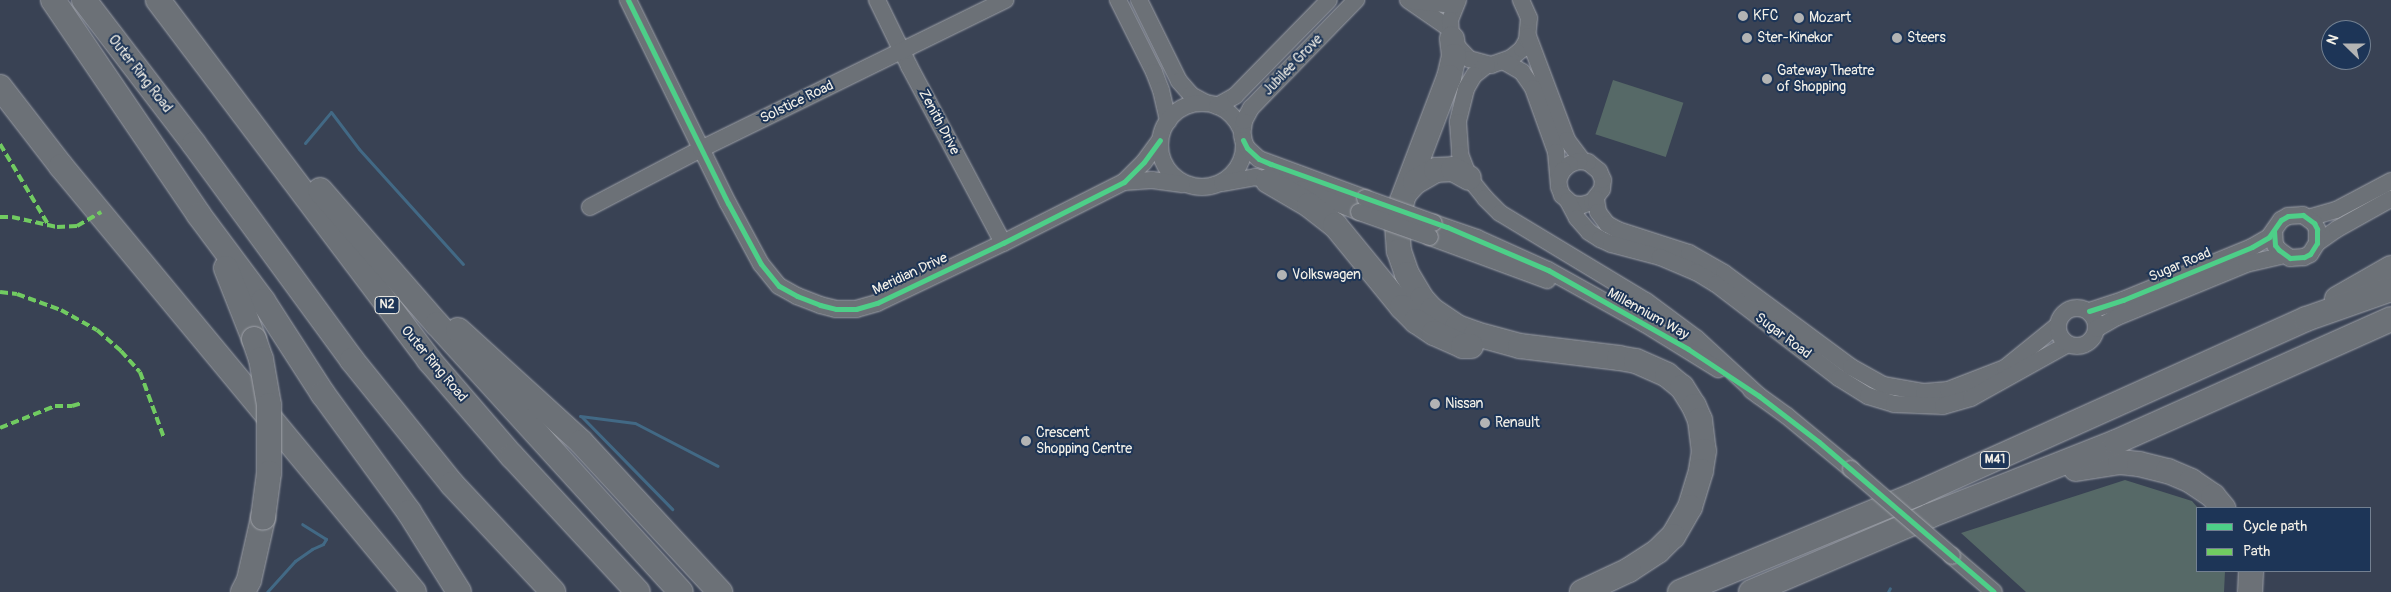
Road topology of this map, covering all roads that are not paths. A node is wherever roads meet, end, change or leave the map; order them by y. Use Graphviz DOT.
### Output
graph roads {
  1 [pos="53,0"];
  2 [pos="84,0"];
  3 [pos="158,0"];
  4 [pos="628,0"];
  5 [pos="878,0"];
  6 [pos="1005,0"];
  7 [pos="1118,0"];
  8 [pos="1139,0"];
  9 [pos="1329,0"];
  10 [pos="1356,0"];
  11 [pos="1408,0"];
  12 [pos="1521,0"];
  13 [pos="1457,3"];
  14 [pos="1451,34"];
  15 [pos="1528,36"];
  16 [pos="186,37"];
  17 [pos="901,50"];
  18 [pos="1505,62"];
  19 [pos="1487,65"];
  20 [pos="0,81"];
  21 [pos="7,96"];
  22 [pos="1212,105"];
  23 [pos="1168,121"];
  24 [pos="1243,138"];
  25 [pos="1160,140"];
  26 [pos="701,149"];
  27 [pos="1583,161"];
  28 [pos="1470,178"];
  29 [pos="1559,178"];
  30 [pos="1268,181"];
  31 [pos="2391,181"];
  32 [pos="1124,182"];
  33 [pos="1186,184"];
  34 [pos="1218,184"];
  35 [pos="1596,199"];
  36 [pos="2391,199"];
  37 [pos="1402,200"];
  38 [pos="1568,201"];
  39 [pos="1362,205"];
  40 [pos="590,207"];
  41 [pos="199,215"];
  42 [pos="2308,218"];
  43 [pos="2274,231"];
  44 [pos="1003,243"];
  45 [pos="2317,243"];
  46 [pos="2284,255"];
  47 [pos="376,256"];
  48 [pos="2391,268"];
  49 [pos="2391,289"];
  50 [pos="2089,311"];
  51 [pos="2306,319"];
  52 [pos="2387,321"];
  53 [pos="2058,325"];
  54 [pos="2096,330"];
  55 [pos="2068,344"];
  56 [pos="1520,346"];
  57 [pos="1758,396"];
  58 [pos="2022,479"];
  59 [pos="2222,507"];
  60 [pos="2251,572"];
  61 [pos="243,592"];
  62 [pos="414,592"];
  63 [pos="459,592"];
  64 [pos="553,592"];
  65 [pos="638,592"];
  66 [pos="682,592"];
  67 [pos="720,592"];
  68 [pos="1582,592"];
  69 [pos="1680,592"];
  70 [pos="1751,592"];
  71 [pos="1994,592"];
  72 [pos="2250,592"];
  1 -- 41 [label="highway"];
  2 -- 64 [label="highway, Outer Ring Road"];
  3 -- 16 [label="highway, Outer Ring Road / N2"];
  4 -- 26 [label="street, Meridian Drive"];
  5 -- 17 [label="street, Zenith Drive"];
  6 -- 17 [label="street, Solstice Road"];
  7 -- 23 [label="street"];
  8 -- 22 [label="street"];
  9 -- 22 [label="street, Jubilee Grove"];
  10 -- 24 [label="street, Jubilee Grove"];
  11 -- 13 [label="street"];
  11 -- 14 [label="street"];
  12 -- 15 [label="street"];
  13 -- 14 [label="street"];
  14 -- 19 [label="street"];
  14 -- 37 [label="highway"];
  15 -- 18 [label="street"];
  15 -- 27 [label="street"];
  16 -- 47 [label="highway"];
  16 -- 65 [label="highway, Outer Ring Road / N2"];
  17 -- 26 [label="street, Solstice Road"];
  17 -- 44 [label="street, Zenith Drive"];
  18 -- 19 [label="street"];
  18 -- 29 [label="street"];
  19 -- 28 [label="street"];
  20 -- 21 [label="highway"];
  21 -- 62 [label="highway"];
  22 -- 23 [label="street"];
  22 -- 24 [label="street"];
  23 -- 25 [label="street"];
  24 -- 34 [label="street"];
  24 -- 39 [label="street, Millennium Way"];
  25 -- 32 [label="street, Meridian Drive"];
  25 -- 33 [label="street"];
  26 -- 40 [label="street, Solstice Road"];
  26 -- 44 [label="street, Meridian Drive"];
  27 -- 29 [label="street"];
  27 -- 35 [label="street"];
  28 -- 37 [label="highway"];
  28 -- 57 [label="street"];
  29 -- 38 [label="street"];
  30 -- 34 [label="street, Millennium Way"];
  30 -- 39 [label="street, Millennium Way"];
  30 -- 56 [label="highway"];
  31 -- 42 [label="street"];
  32 -- 33 [label="street, Meridian Drive"];
  32 -- 44 [label="street, Meridian Drive"];
  33 -- 34 [label="street"];
  35 -- 38 [label="street"];
  35 -- 53 [label="street, Sugar Road"];
  36 -- 45 [label="street"];
  37 -- 56 [label="highway"];
  38 -- 55 [label="street, Sugar Road"];
  39 -- 57 [label="street, Millennium Way, bridge"];
  41 -- 61 [label="highway, bridge"];
  41 -- 63 [label="highway"];
  42 -- 43 [label="street"];
  42 -- 45 [label="street"];
  43 -- 46 [label="street"];
  43 -- 50 [label="street, Sugar Road"];
  45 -- 46 [label="street"];
  46 -- 54 [label="street, Sugar Road"];
  47 -- 66 [label="highway"];
  47 -- 67 [label="highway"];
  48 -- 51 [label="highway"];
  49 -- 51 [label="highway, M41"];
  50 -- 53 [label="street"];
  50 -- 54 [label="street"];
  51 -- 69 [label="highway, M41"];
  52 -- 58 [label="highway, M41"];
  53 -- 55 [label="street"];
  54 -- 55 [label="street"];
  56 -- 68 [label="highway"];
  57 -- 71 [label="street, Millennium Way, bridge"];
  58 -- 59 [label="highway"];
  58 -- 70 [label="highway, M41"];
  60 -- 72 [label="highway"];
}
